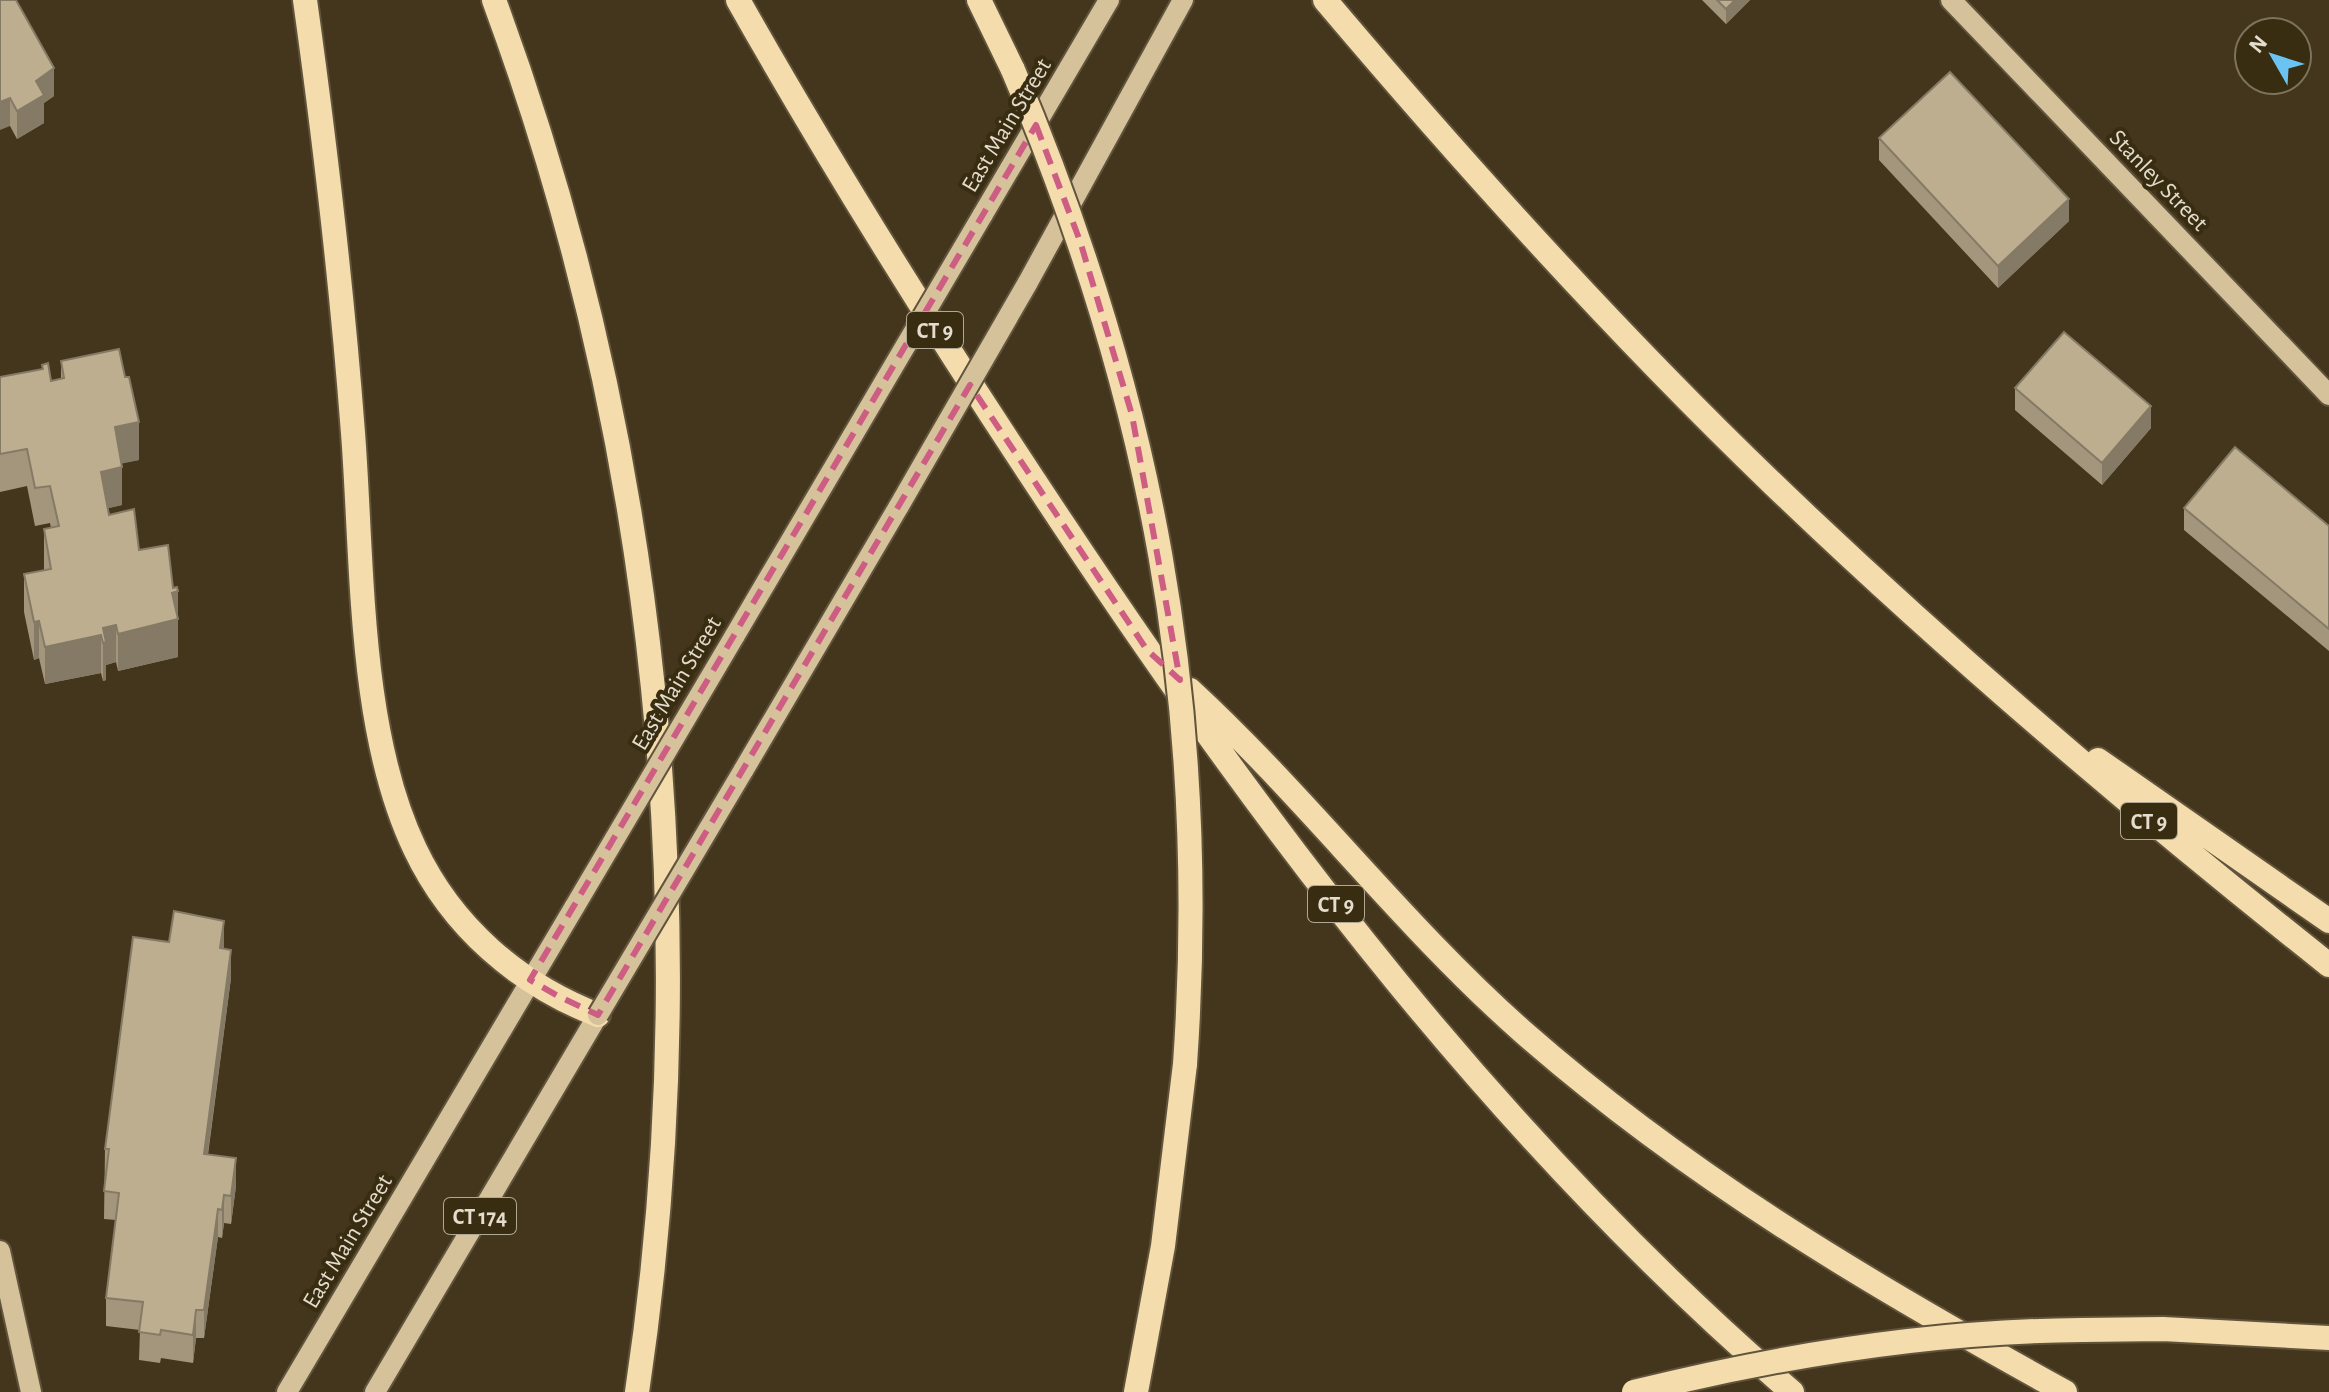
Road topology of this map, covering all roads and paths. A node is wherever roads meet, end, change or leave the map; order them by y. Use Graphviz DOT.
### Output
graph roads {
  1 [pos="305,0"];
  2 [pos="494,0"];
  3 [pos="738,0"];
  4 [pos="979,0"];
  5 [pos="1109,0"];
  6 [pos="1183,0"];
  7 [pos="1325,0"];
  8 [pos="1951,0"];
  9 [pos="2329,395"];
  10 [pos="1147,650"];
  11 [pos="1975,671"];
  12 [pos="2329,921"];
  13 [pos="2329,965"];
  14 [pos="530,980"];
  15 [pos="590,1012"];
  16 [pos="0,1251"];
  17 [pos="2329,1338"];
  18 [pos="31,1392"];
  19 [pos="287,1392"];
  20 [pos="375,1392"];
  21 [pos="637,1392"];
  22 [pos="1136,1392"];
  23 [pos="1634,1392"];
  24 [pos="1792,1392"];
  25 [pos="2065,1392"];
  1 -- 14 [label="highway"];
  2 -- 21 [label="highway"];
  3 -- 10 [label="highway, CT 9"];
  4 -- 22 [label="highway, bridge"];
  5 -- 14 [label="main road, East Main Street / CT 174, bridge"];
  6 -- 15 [label="main road, CT 174, bridge"];
  7 -- 11 [label="highway, CT 9"];
  8 -- 9 [label="main road, Stanley Street"];
  10 -- 24 [label="highway, CT 9"];
  10 -- 25 [label="highway"];
  11 -- 12 [label="highway"];
  11 -- 13 [label="highway, CT 9"];
  14 -- 15 [label="highway"];
  14 -- 19 [label="main road, East Main Street / CT 174"];
  15 -- 20 [label="main road, CT 174"];
  16 -- 18 [label="main road"];
  17 -- 23 [label="highway, bridge"];
}
